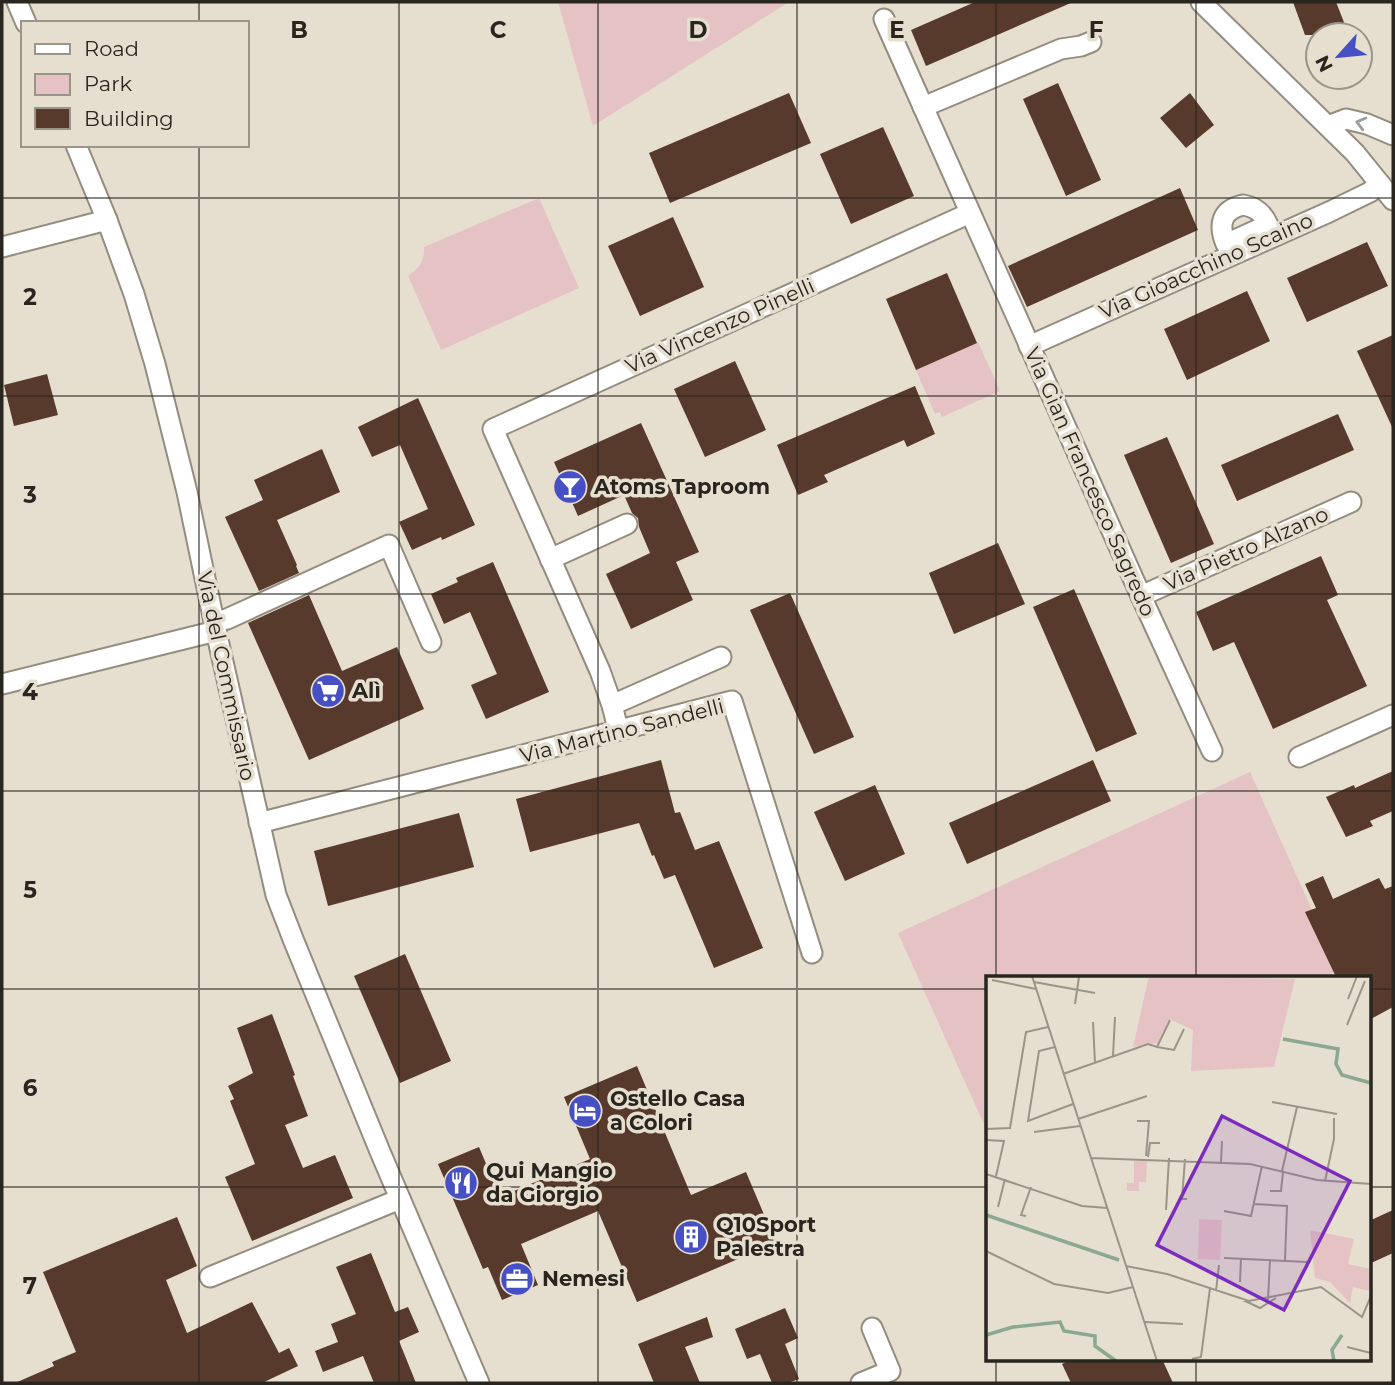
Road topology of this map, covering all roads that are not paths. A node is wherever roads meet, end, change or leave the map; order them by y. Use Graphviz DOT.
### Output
graph roads {
  1 [pos="18,2"];
  2 [pos="1200,2"];
  3 [pos="884,19"];
  4 [pos="25,21"];
  5 [pos="1091,42"];
  6 [pos="923,107"];
  7 [pos="1328,126"];
  8 [pos="1393,135"];
  9 [pos="77,147"];
  10 [pos="1380,184"];
  11 [pos="1393,200"];
  12 [pos="970,213"];
  13 [pos="107,220"];
  14 [pos="2,247"];
  15 [pos="1029,346"];
  16 [pos="1351,502"];
  17 [pos="626,524"];
  18 [pos="550,559"];
  19 [pos="1141,596"];
  20 [pos="215,627"];
  21 [pos="432,642"];
  22 [pos="721,657"];
  23 [pos="2,684"];
  24 [pos="612,705"];
  25 [pos="1393,715"];
  26 [pos="618,729"];
  27 [pos="1212,751"];
  28 [pos="1299,757"];
  29 [pos="259,823"];
  30 [pos="812,953"];
  31 [pos="400,1199"];
  32 [pos="210,1278"];
  33 [pos="872,1328"];
  34 [pos="479,1383"];
  35 [pos="861,1383"];
  1 -- 4 [label="street"];
  2 -- 7 [label="street"];
  3 -- 6 [label="street"];
  5 -- 6 [label="street"];
  6 -- 12 [label="street"];
  8 -- 7 [label="street, one-way"];
  7 -- 10 [label="street"];
  9 -- 13 [label="street, Via del Commissario"];
  10 -- 11 [label="street"];
  10 -- 15 [label="street, Via Gioacchino Scaino"];
  12 -- 15 [label="street, Via Gian Francesco Sagredo"];
  12 -- 18 [label="street, Via Vincenzo Pinelli"];
  13 -- 14 [label="street"];
  13 -- 20 [label="street, Via del Commissario"];
  15 -- 19 [label="street, Via Gian Francesco Sagredo"];
  16 -- 19 [label="street, Via Pietro Alzano"];
  17 -- 18 [label="street"];
  18 -- 24 [label="street, Via Vincenzo Pinelli"];
  19 -- 27 [label="street, Via Gian Francesco Sagredo"];
  20 -- 21 [label="street"];
  20 -- 23 [label="street"];
  20 -- 29 [label="street, Via del Commissario"];
  22 -- 24 [label="street"];
  24 -- 26 [label="street, Via Vincenzo Pinelli"];
  25 -- 28 [label="street"];
  26 -- 29 [label="street, Via Martino Sandelli"];
  26 -- 30 [label="street, Via Martino Sandelli"];
  29 -- 31 [label="street, Via del Commissario"];
  31 -- 32 [label="street"];
  31 -- 34 [label="street, Via del Commissario"];
  33 -- 35 [label="street"];
}
